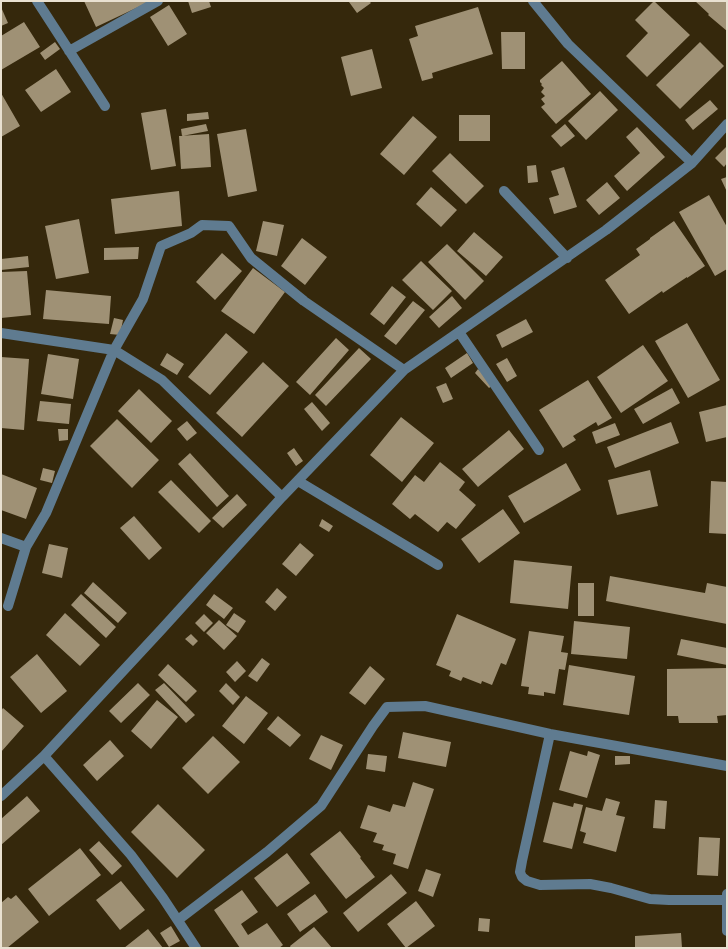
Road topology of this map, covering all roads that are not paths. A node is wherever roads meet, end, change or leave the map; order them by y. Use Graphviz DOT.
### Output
graph roads {
  1 [pos="37,1"];
  2 [pos="158,1"];
  3 [pos="533,1"];
  4 [pos="69,51"];
  5 [pos="105,106"];
  6 [pos="727,124"];
  7 [pos="692,163"];
  8 [pos="504,191"];
  9 [pos="567,258"];
  10 [pos="459,332"];
  11 [pos="1,333"];
  12 [pos="114,350"];
  13 [pos="404,370"];
  14 [pos="539,450"];
  15 [pos="298,481"];
  16 [pos="282,497"];
  17 [pos="1,538"];
  18 [pos="26,547"];
  19 [pos="438,565"];
  20 [pos="8,606"];
  21 [pos="550,734"];
  22 [pos="44,756"];
  23 [pos="727,766"];
  24 [pos="1,796"];
  25 [pos="727,897"];
  26 [pos="178,920"];
  27 [pos="727,931"];
  28 [pos="196,948"];
  1 -- 4 [label="street"];
  2 -- 4 [label="street"];
  3 -- 7 [label="street"];
  4 -- 5 [label="street"];
  6 -- 7 [label="street"];
  7 -- 9 [label="street"];
  8 -- 9 [label="street"];
  9 -- 10 [label="street"];
  10 -- 13 [label="street"];
  10 -- 14 [label="street"];
  11 -- 12 [label="street"];
  12 -- 13 [label="street"];
  12 -- 16 [label="street"];
  12 -- 18 [label="street"];
  13 -- 15 [label="street"];
  15 -- 16 [label="street"];
  15 -- 19 [label="street"];
  16 -- 22 [label="street"];
  17 -- 18 [label="street"];
  18 -- 20 [label="street"];
  21 -- 23 [label="street"];
  21 -- 25 [label="street"];
  21 -- 26 [label="street"];
  22 -- 24 [label="street"];
  22 -- 26 [label="street"];
  25 -- 27 [label="street"];
  26 -- 28 [label="street"];
}
